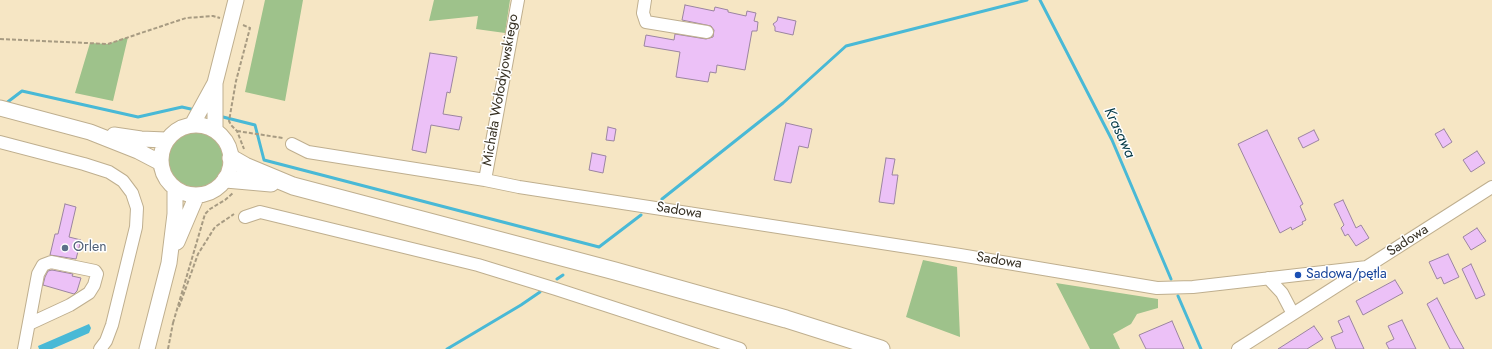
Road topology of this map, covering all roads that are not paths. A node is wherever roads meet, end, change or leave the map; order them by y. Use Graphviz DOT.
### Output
graph roads {
  1 [pos="518,0"];
  2 [pos="645,0"];
  3 [pos="236,2"];
  4 [pos="707,32"];
  5 [pos="1,108"];
  6 [pos="209,118"];
  7 [pos="90,132"];
  8 [pos="166,140"];
  9 [pos="0,142"];
  10 [pos="292,144"];
  11 [pos="160,163"];
  12 [pos="240,168"];
  13 [pos="226,179"];
  14 [pos="485,180"];
  15 [pos="1492,187"];
  16 [pos="175,188"];
  17 [pos="197,195"];
  18 [pos="240,215"];
  19 [pos="169,263"];
  20 [pos="1367,268"];
  21 [pos="1268,278"];
  22 [pos="1293,314"];
  23 [pos="29,324"];
  24 [pos="24,349"];
  25 [pos="100,349"];
  26 [pos="147,349"];
  27 [pos="740,349"];
  28 [pos="881,349"];
  29 [pos="1238,349"];
  1 -- 14 [label="street, Michała Wołodyjowskiego"];
  2 -- 4 [label="street"];
  3 -- 6 [label="main road"];
  5 -- 7 [label="main road"];
  6 -- 8 [label="main road"];
  6 -- 12 [label="main road"];
  7 -- 8 [label="main road"];
  7 -- 11 [label="main road"];
  8 -- 11 [label="main road"];
  9 -- 25 [label="street"];
  10 -- 14 [label="street, Sadowa"];
  11 -- 16 [label="main road"];
  12 -- 13 [label="highway"];
  12 -- 28 [label="highway"];
  13 -- 17 [label="main road"];
  14 -- 21 [label="street, Sadowa"];
  15 -- 20 [label="street, Sadowa"];
  16 -- 17 [label="main road"];
  16 -- 19 [label="main road"];
  17 -- 19 [label="main road"];
  18 -- 27 [label="street"];
  19 -- 26 [label="main road"];
  20 -- 21 [label="street, Sadowa"];
  20 -- 22 [label="street"];
  21 -- 22 [label="street"];
  22 -- 29 [label="street"];
  23 -- 23 [label="street"];
  23 -- 24 [label="street"];
}
